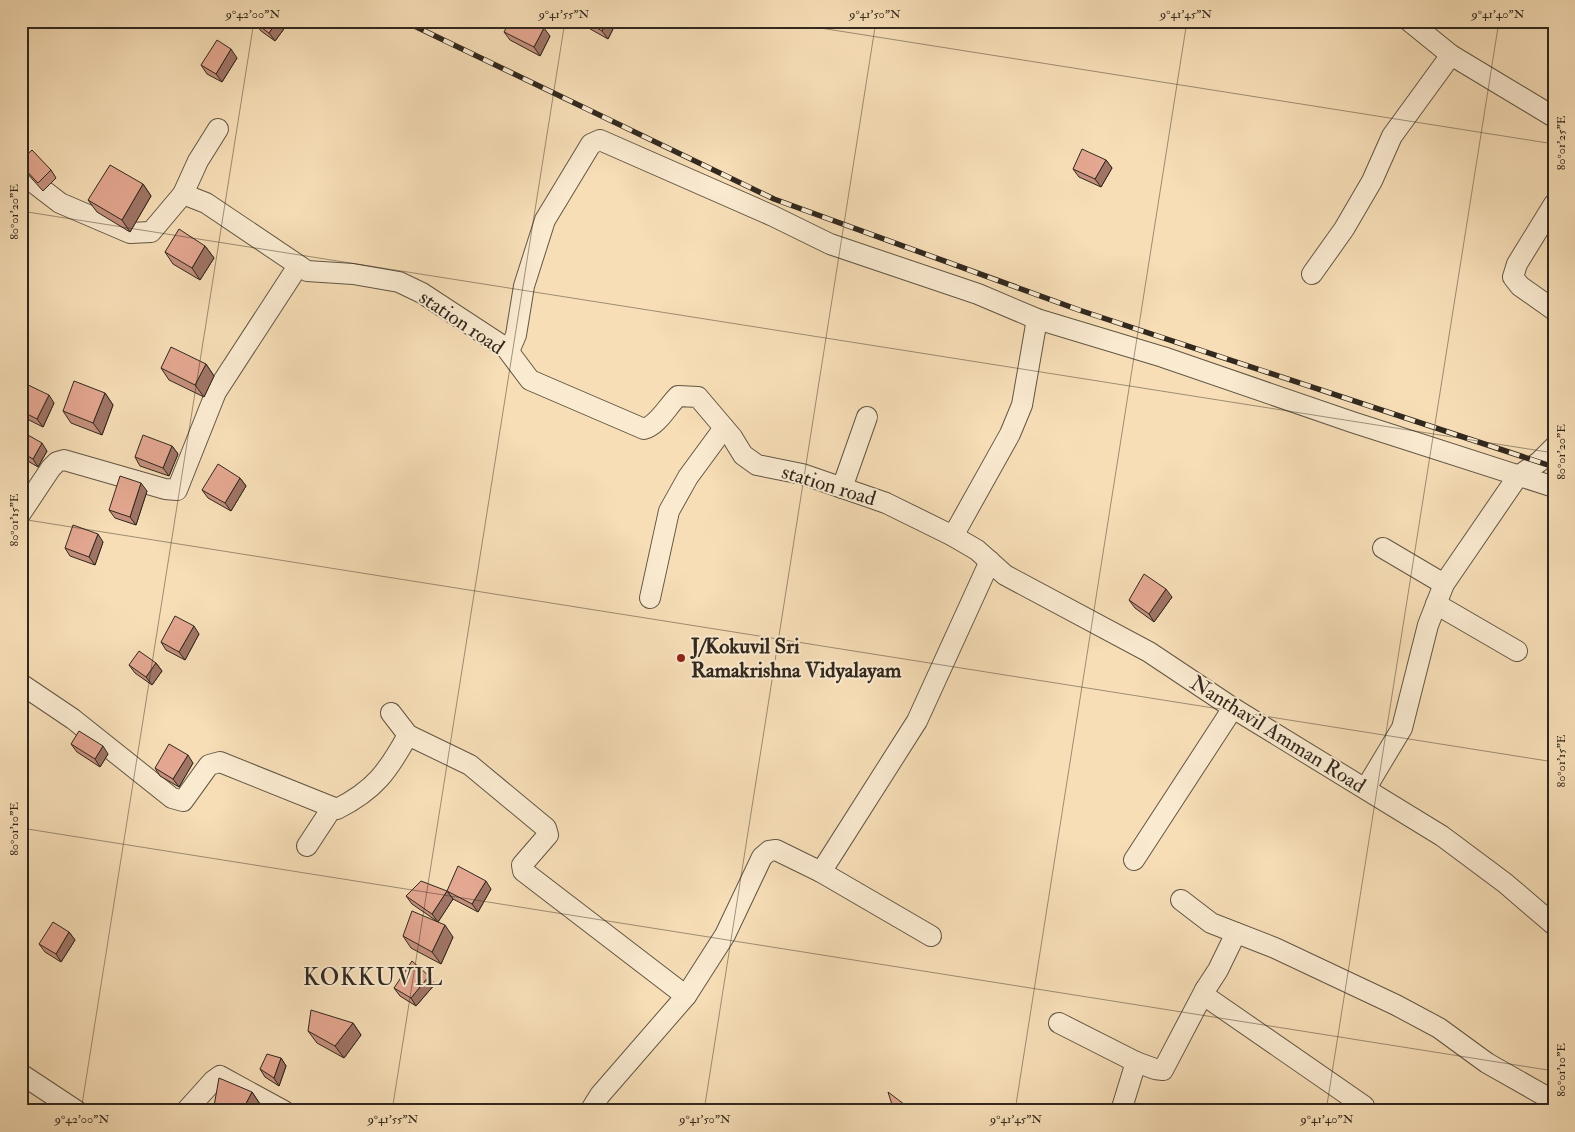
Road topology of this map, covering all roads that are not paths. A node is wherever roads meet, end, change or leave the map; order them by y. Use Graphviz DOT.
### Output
graph roads {
  1 [pos="1409,21"];
  2 [pos="1451,55"];
  3 [pos="1554,117"];
  4 [pos="218,129"];
  5 [pos="21,173"];
  6 [pos="183,194"];
  7 [pos="1554,204"];
  8 [pos="298,266"];
  9 [pos="1312,274"];
  10 [pos="1554,310"];
  11 [pos="1037,319"];
  12 [pos="506,348"];
  13 [pos="867,418"];
  14 [pos="724,428"];
  15 [pos="1554,447"];
  16 [pos="1518,476"];
  17 [pos="1554,487"];
  18 [pos="842,488"];
  19 [pos="21,513"];
  20 [pos="953,536"];
  21 [pos="1383,548"];
  22 [pos="990,561"];
  23 [pos="1444,584"];
  24 [pos="650,598"];
  25 [pos="1436,604"];
  26 [pos="1517,651"];
  27 [pos="21,684"];
  28 [pos="1233,708"];
  29 [pos="391,712"];
  30 [pos="408,736"];
  31 [pos="1366,788"];
  32 [pos="332,808"];
  33 [pos="307,846"];
  34 [pos="1134,860"];
  35 [pos="821,872"];
  36 [pos="1181,900"];
  37 [pos="1554,925"];
  38 [pos="1236,933"];
  39 [pos="931,936"];
  40 [pos="1205,990"];
  41 [pos="686,996"];
  42 [pos="1059,1023"];
  43 [pos="1136,1062"];
  44 [pos="21,1074"];
  45 [pos="1554,1101"];
  46 [pos="1364,1106"];
  47 [pos="77,1111"];
  48 [pos="186,1111"];
  49 [pos="284,1111"];
  50 [pos="590,1111"];
  51 [pos="1121,1111"];
  1 -- 2 [label="street"];
  2 -- 3 [label="street"];
  2 -- 9 [label="street"];
  4 -- 6 [label="street"];
  5 -- 6 [label="street"];
  6 -- 8 [label="street, station road"];
  7 -- 10 [label="street"];
  8 -- 12 [label="street, station road"];
  8 -- 19 [label="street"];
  11 -- 12 [label="street"];
  11 -- 16 [label="street"];
  11 -- 20 [label="street"];
  12 -- 14 [label="street, station road"];
  13 -- 18 [label="street"];
  14 -- 18 [label="street, station road"];
  14 -- 24 [label="street"];
  15 -- 16 [label="street"];
  16 -- 17 [label="street"];
  16 -- 23 [label="street"];
  18 -- 20 [label="street, station road"];
  20 -- 22 [label="street, station road"];
  21 -- 23 [label="street"];
  22 -- 28 [label="street, Nanthavil Amman Road"];
  22 -- 35 [label="street"];
  23 -- 25 [label="street"];
  25 -- 26 [label="street"];
  25 -- 31 [label="street"];
  27 -- 32 [label="street"];
  28 -- 31 [label="street, Nanthavil Amman Road"];
  28 -- 34 [label="street"];
  29 -- 30 [label="street"];
  30 -- 32 [label="street"];
  30 -- 41 [label="street"];
  31 -- 37 [label="street, Nanthavil Amman Road"];
  32 -- 33 [label="street"];
  35 -- 39 [label="street"];
  35 -- 41 [label="street"];
  36 -- 38 [label="street"];
  38 -- 40 [label="street"];
  38 -- 45 [label="street"];
  40 -- 43 [label="street"];
  40 -- 46 [label="street"];
  41 -- 50 [label="street"];
  42 -- 43 [label="street"];
  43 -- 51 [label="street"];
  44 -- 47 [label="street"];
  48 -- 49 [label="street"];
}
